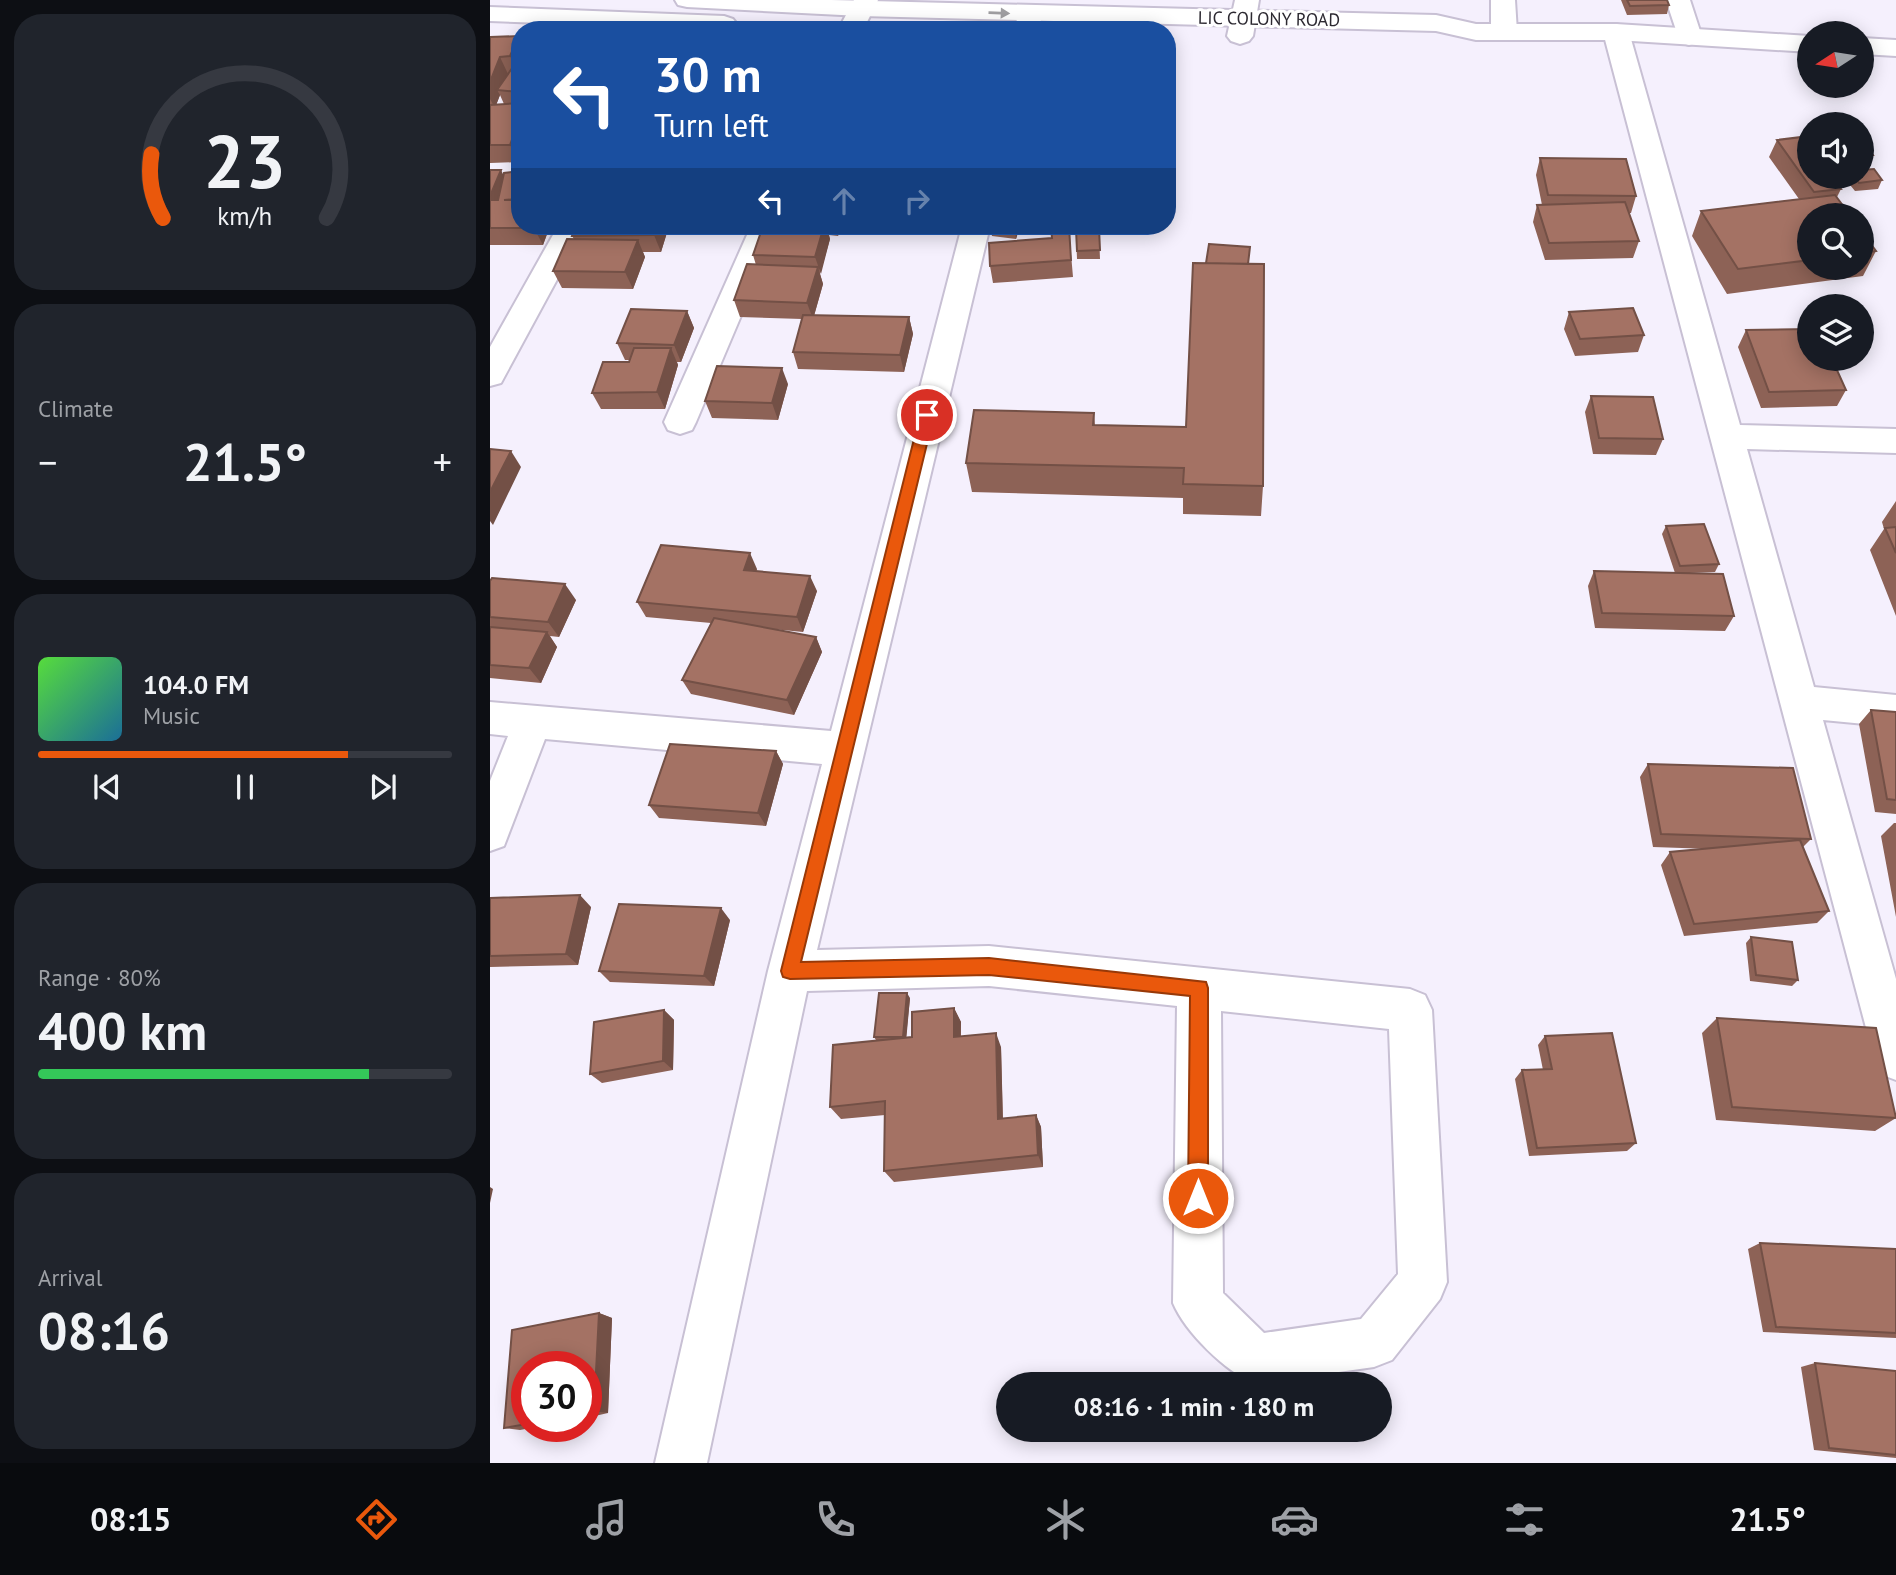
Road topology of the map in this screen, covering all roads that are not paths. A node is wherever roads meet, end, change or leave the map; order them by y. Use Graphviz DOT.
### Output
graph roads {
  1 [pos="1503,0"];
  2 [pos="1678,0"];
  3 [pos="490,14"];
  4 [pos="683,17"];
  5 [pos="1244,18"];
  6 [pos="860,20"];
  7 [pos="944,21"];
  8 [pos="1082,21"];
  9 [pos="1176,33"];
  10 [pos="1504,33"];
  11 [pos="1616,33"];
  12 [pos="1689,37"];
  13 [pos="1797,43"];
  14 [pos="1874,47"];
  15 [pos="1896,48"];
  16 [pos="567,235"];
  17 [pos="761,235"];
  18 [pos="974,235"];
  19 [pos="490,374"];
  20 [pos="680,422"];
  21 [pos="1727,437"];
  22 [pos="1896,441"];
  23 [pos="1799,702"];
  24 [pos="1896,711"];
  25 [pos="490,718"];
  26 [pos="532,722"];
  27 [pos="845,749"];
  28 [pos="490,833"];
  29 [pos="790,971"];
  30 [pos="1199,988"];
  31 [pos="1887,993"];
  32 [pos="1896,1058"];
  33 [pos="681,1463"];
  1 -- 10 [label="street"];
  2 -- 12 [label="street"];
  3 -- 4 [label="street, LIC COLONY ROAD"];
  4 -- 6 [label="street, LIC COLONY ROAD"];
  5 -- 8 [label="street, LIC COLONY ROAD"];
  5 -- 9 [label="street"];
  5 -- 10 [label="street"];
  6 -- 7 [label="street, LIC COLONY ROAD, one-way"];
  10 -- 11 [label="street"];
  11 -- 12 [label="street"];
  11 -- 21 [label="street"];
  12 -- 13 [label="street"];
  14 -- 15 [label="street"];
  16 -- 19 [label="street"];
  17 -- 20 [label="street"];
  18 -- 27 [label="street"];
  21 -- 22 [label="street"];
  21 -- 23 [label="street"];
  23 -- 24 [label="street"];
  23 -- 31 [label="street"];
  25 -- 26 [label="street"];
  26 -- 27 [label="street"];
  26 -- 28 [label="street"];
  27 -- 29 [label="street"];
  29 -- 30 [label="street"];
  29 -- 33 [label="street"];
  30 -- 30 [label="street"];
  31 -- 32 [label="street"];
}
